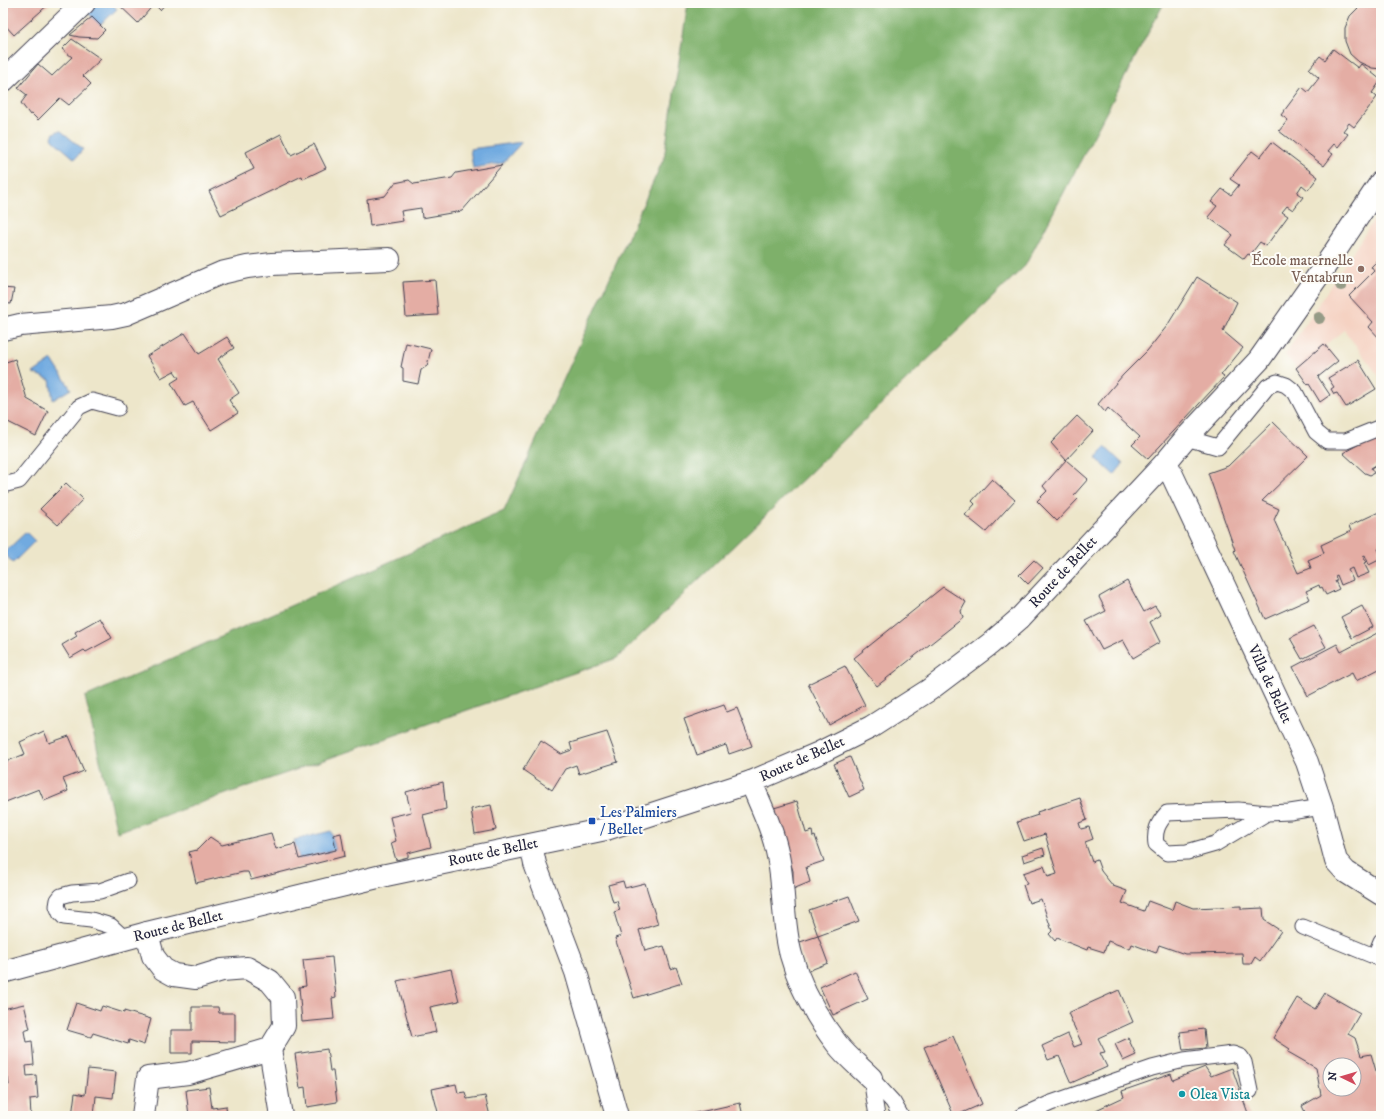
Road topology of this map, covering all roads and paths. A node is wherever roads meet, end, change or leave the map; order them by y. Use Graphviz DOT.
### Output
graph roads {
  1 [pos="84,3"];
  2 [pos="3,81"];
  3 [pos="1381,182"];
  4 [pos="389,258"];
  5 [pos="3,329"];
  6 [pos="118,408"];
  7 [pos="1381,427"];
  8 [pos="1186,438"];
  9 [pos="1166,462"];
  10 [pos="3,485"];
  11 [pos="751,782"];
  12 [pos="1322,807"];
  13 [pos="1267,813"];
  14 [pos="531,845"];
  15 [pos="128,882"];
  16 [pos="1381,894"];
  17 [pos="1303,927"];
  18 [pos="147,933"];
  19 [pos="125,939"];
  20 [pos="1381,941"];
  21 [pos="1378,957"];
  22 [pos="3,972"];
  23 [pos="270,1048"];
  24 [pos="871,1078"];
  25 [pos="1250,1091"];
  26 [pos="143,1116"];
  27 [pos="281,1116"];
  28 [pos="617,1116"];
  29 [pos="877,1116"];
  30 [pos="901,1116"];
  31 [pos="1022,1116"];
  1 -- 2 [label="street"];
  3 -- 8 [label="street, Route de Bellet"];
  4 -- 5 [label="street"];
  6 -- 10 [label="lane"];
  7 -- 8 [label="lane"];
  8 -- 9 [label="street, Route de Bellet"];
  9 -- 11 [label="street, Route de Bellet"];
  9 -- 12 [label="street, Villa de Bellet"];
  11 -- 14 [label="street, Route de Bellet"];
  11 -- 24 [label="street"];
  12 -- 13 [label="lane"];
  12 -- 16 [label="street, Villa de Bellet"];
  13 -- 13 [label="lane"];
  14 -- 18 [label="street, Route de Bellet"];
  14 -- 28 [label="street"];
  15 -- 19 [label="lane"];
  17 -- 21 [label="lane"];
  18 -- 19 [label="street, Route de Bellet"];
  18 -- 23 [label="street"];
  19 -- 22 [label="street, Route de Bellet"];
  20 -- 21 [label="lane"];
  23 -- 26 [label="street"];
  23 -- 27 [label="street"];
  24 -- 29 [label="lane"];
  24 -- 30 [label="lane"];
  25 -- 31 [label="lane"];
}
